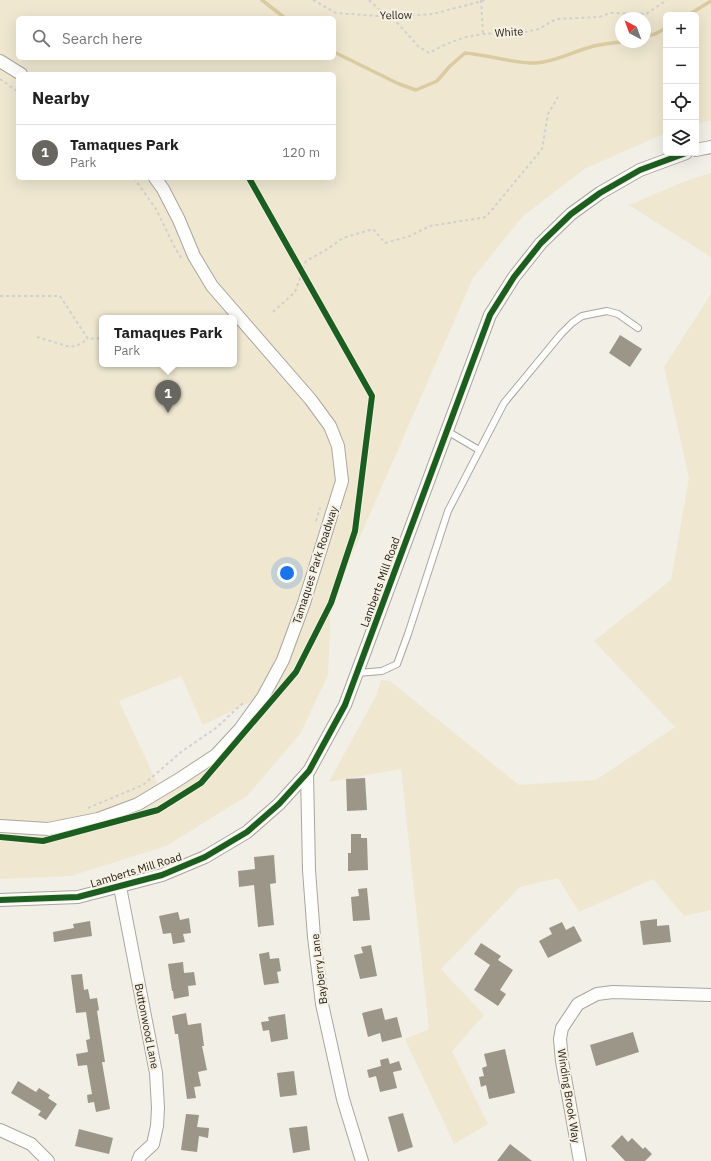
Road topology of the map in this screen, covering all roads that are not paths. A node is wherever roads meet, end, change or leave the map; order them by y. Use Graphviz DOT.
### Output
graph roads {
  1 [pos="0,61"];
  2 [pos="18,72"];
  3 [pos="711,147"];
  4 [pos="699,149"];
  5 [pos="678,156"];
  6 [pos="156,180"];
  7 [pos="638,328"];
  8 [pos="447,431"];
  9 [pos="479,450"];
  10 [pos="357,673"];
  11 [pos="307,773"];
  12 [pos="0,826"];
  13 [pos="120,887"];
  14 [pos="0,900"];
  15 [pos="711,995"];
  16 [pos="0,1130"];
  17 [pos="48,1161"];
  18 [pos="138,1161"];
  19 [pos="362,1161"];
  20 [pos="580,1161"];
  1 -- 2 [label="street"];
  3 -- 4 [label="street"];
  5 -- 8 [label="street, Lamberts Mill Road"];
  6 -- 12 [label="street, Tamaques Park Roadway"];
  7 -- 9 [label="lane"];
  8 -- 9 [label="lane"];
  8 -- 10 [label="street, Lamberts Mill Road"];
  9 -- 10 [label="lane"];
  10 -- 11 [label="street, Lamberts Mill Road"];
  11 -- 13 [label="street, Lamberts Mill Road"];
  11 -- 19 [label="street, Bayberry Lane"];
  13 -- 14 [label="street, Lamberts Mill Road"];
  13 -- 18 [label="street, Buttonwood Lane"];
  15 -- 20 [label="street, Winding Brook Way"];
  16 -- 17 [label="street"];
}
